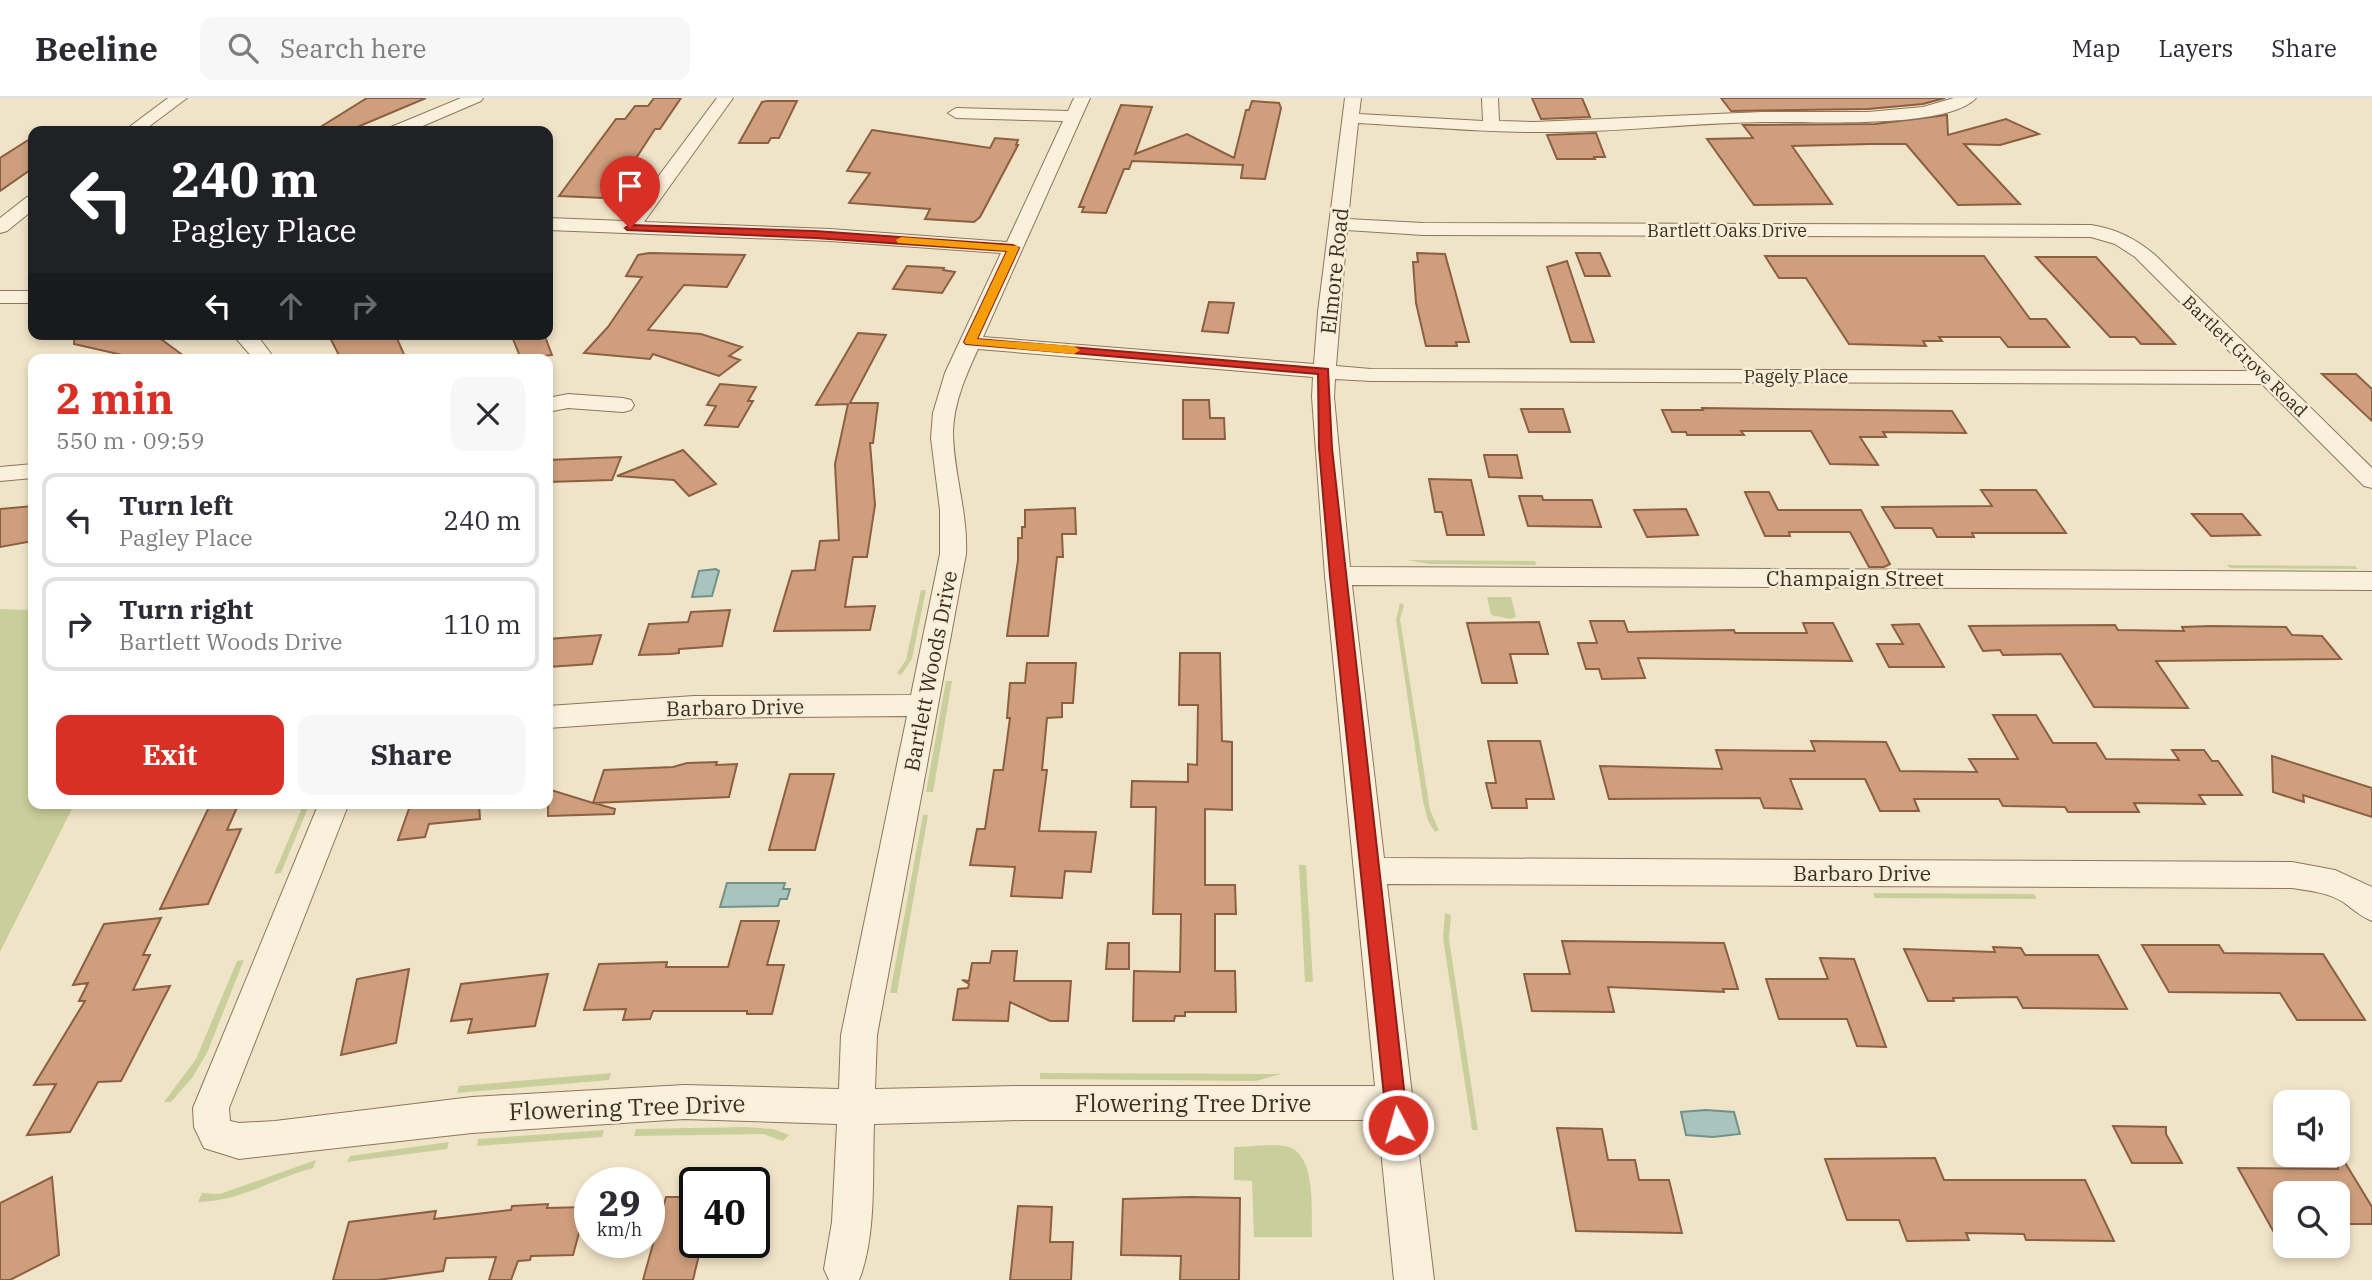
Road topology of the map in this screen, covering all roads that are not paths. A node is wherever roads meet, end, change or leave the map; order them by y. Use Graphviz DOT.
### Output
graph roads {
  1 [pos="179,98"];
  2 [pos="475,98"];
  3 [pos="725,98"];
  4 [pos="1353,98"];
  5 [pos="1490,98"];
  6 [pos="1968,98"];
  7 [pos="1689,102"];
  8 [pos="1078,107"];
  9 [pos="956,113"];
  10 [pos="1352,118"];
  11 [pos="1702,120"];
  12 [pos="139,126"];
  13 [pos="409,126"];
  14 [pos="1491,126"];
  15 [pos="28,205"];
  16 [pos="553,224"];
  17 [pos="1339,224"];
  18 [pos="0,227"];
  19 [pos="630,228"];
  20 [pos="2115,235"];
  21 [pos="1013,248"];
  22 [pos="0,297"];
  23 [pos="28,297"];
  24 [pos="251,340"];
  25 [pos="970,342"];
  26 [pos="262,354"];
  27 [pos="1324,371"];
  28 [pos="2268,378"];
  29 [pos="553,404"];
  30 [pos="623,405"];
  31 [pos="28,471"];
  32 [pos="0,474"];
  33 [pos="2372,481"];
  34 [pos="1338,576"];
  35 [pos="2372,581"];
  36 [pos="922,705"];
  37 [pos="553,717"];
  38 [pos="332,809"];
  39 [pos="1369,871"];
  40 [pos="2362,898"];
  41 [pos="1395,1103"];
  42 [pos="857,1107"];
  43 [pos="844,1269"];
  44 [pos="1414,1280"];
  1 -- 12 [label="street"];
  2 -- 13 [label="street"];
  3 -- 19 [label="street"];
  4 -- 10 [label="street, Elmore Road"];
  5 -- 14 [label="street"];
  6 -- 11 [label="street"];
  7 -- 11 [label="street"];
  8 -- 9 [label="street"];
  8 -- 21 [label="street, Bartlett Woods Drive"];
  10 -- 14 [label="street"];
  10 -- 17 [label="street, Elmore Road"];
  11 -- 14 [label="street"];
  15 -- 18 [label="street"];
  16 -- 19 [label="street"];
  17 -- 20 [label="street, Bartlett Oaks Drive"];
  17 -- 27 [label="street, Elmore Road"];
  19 -- 21 [label="street"];
  20 -- 28 [label="street, Bartlett Grove Road"];
  21 -- 25 [label="street, Bartlett Woods Drive"];
  22 -- 23 [label="street"];
  24 -- 26 [label="street"];
  25 -- 27 [label="street, Pagely Place"];
  25 -- 36 [label="street, Bartlett Woods Drive"];
  27 -- 28 [label="street, Pagely Place"];
  27 -- 34 [label="street, Elmore Road"];
  28 -- 33 [label="street, Bartlett Grove Road"];
  29 -- 30 [label="street"];
  31 -- 32 [label="street"];
  34 -- 35 [label="street, Champaign Street"];
  34 -- 39 [label="street, Elmore Road"];
  36 -- 37 [label="street, Barbaro Drive"];
  36 -- 42 [label="street, Bartlett Woods Drive"];
  38 -- 42 [label="street, Flowering Tree Drive"];
  39 -- 40 [label="street, Barbaro Drive"];
  39 -- 41 [label="street, Elmore Road"];
  41 -- 42 [label="street, Flowering Tree Drive"];
  41 -- 44 [label="street, Elmore Road"];
  42 -- 43 [label="street, Bartlett Woods Drive"];
}
